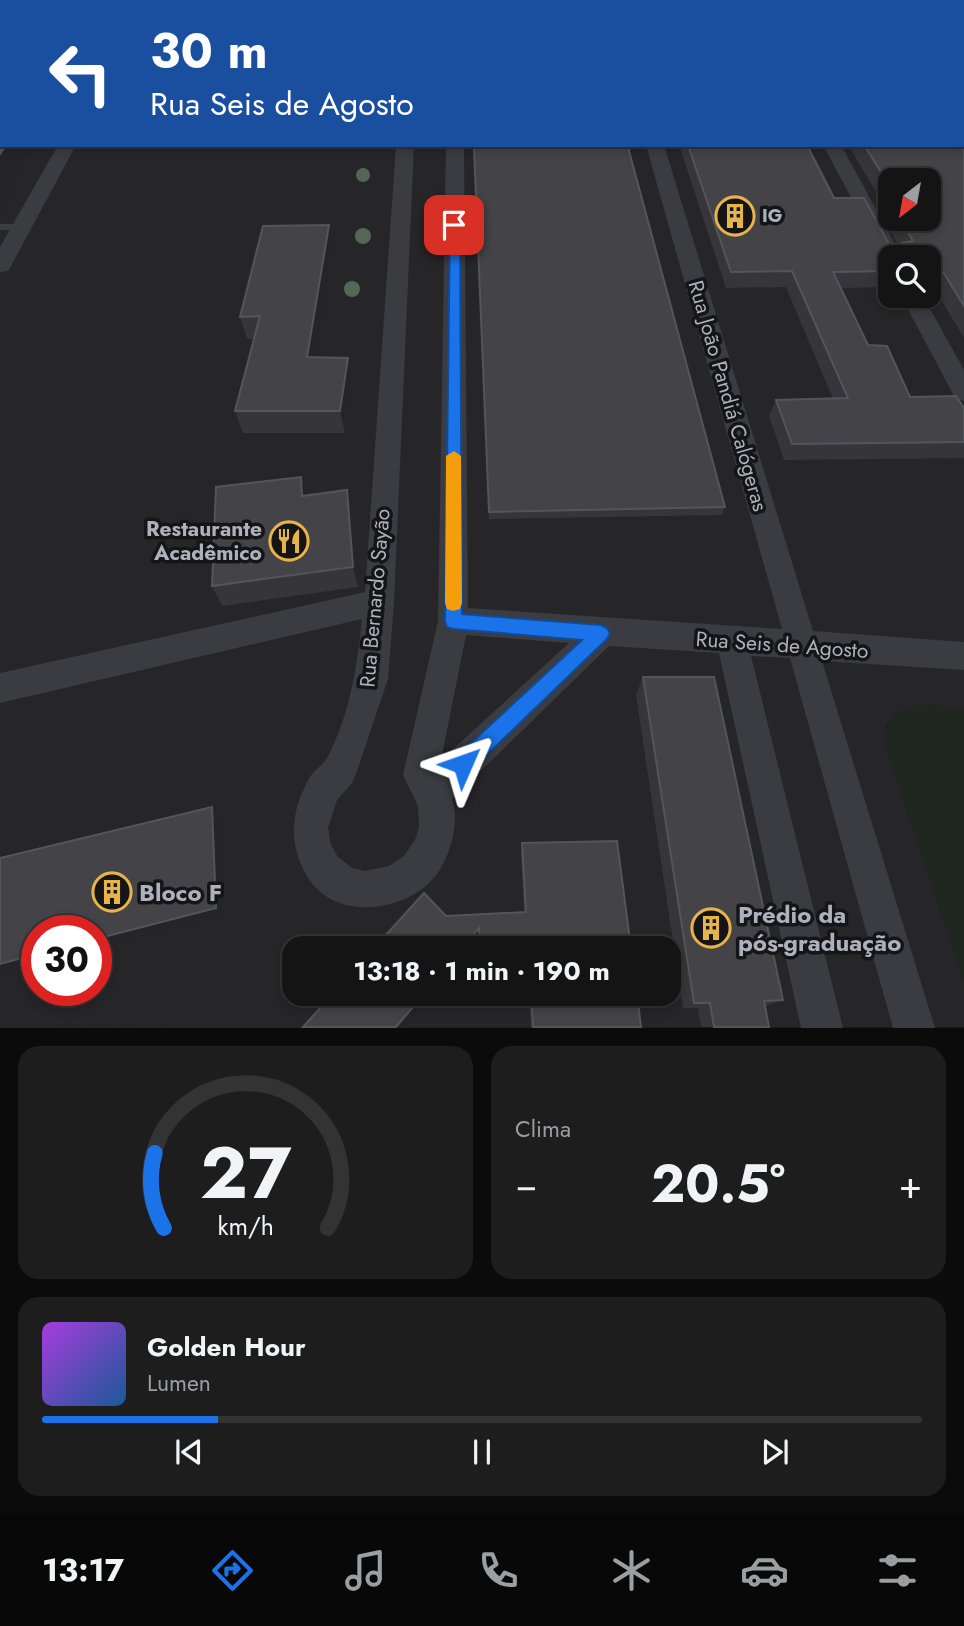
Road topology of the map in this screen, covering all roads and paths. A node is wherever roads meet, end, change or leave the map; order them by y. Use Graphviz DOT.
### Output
graph roads {
  1 [pos="66,147"];
  2 [pos="405,147"];
  3 [pos="455,147"];
  4 [pos="656,147"];
  5 [pos="833,147"];
  6 [pos="0,227"];
  7 [pos="21,227"];
  8 [pos="886,245"];
  9 [pos="0,267"];
  10 [pos="918,308"];
  11 [pos="964,392"];
  12 [pos="379,602"];
  13 [pos="453,621"];
  14 [pos="601,633"];
  15 [pos="732,642"];
  16 [pos="802,646"];
  17 [pos="964,656"];
  18 [pos="0,688"];
  19 [pos="426,784"];
  20 [pos="822,1027"];
  21 [pos="914,1027"];
  1 -- 7 [label="street"];
  2 -- 12 [label="street, Rua Bernardo Sayão"];
  3 -- 13 [label="street, Rua Bernardo Sayão"];
  4 -- 16 [label="street, Rua João Pandiá Calógeras"];
  5 -- 8 [label="street"];
  6 -- 7 [label="lane"];
  7 -- 9 [label="street"];
  10 -- 11 [label="street"];
  12 -- 18 [label="street"];
  12 -- 19 [label="street, Rua Bernardo Sayão"];
  13 -- 14 [label="street, Rua Seis de Agosto"];
  13 -- 19 [label="street, Rua Bernardo Sayão"];
  14 -- 15 [label="street, Rua Seis de Agosto"];
  14 -- 19 [label="street"];
  15 -- 16 [label="street, Rua Seis de Agosto"];
  15 -- 20 [label="street"];
  16 -- 17 [label="street, Rua Seis de Agosto"];
  16 -- 21 [label="street, Rua João Pandiá Calógeras"];
}
